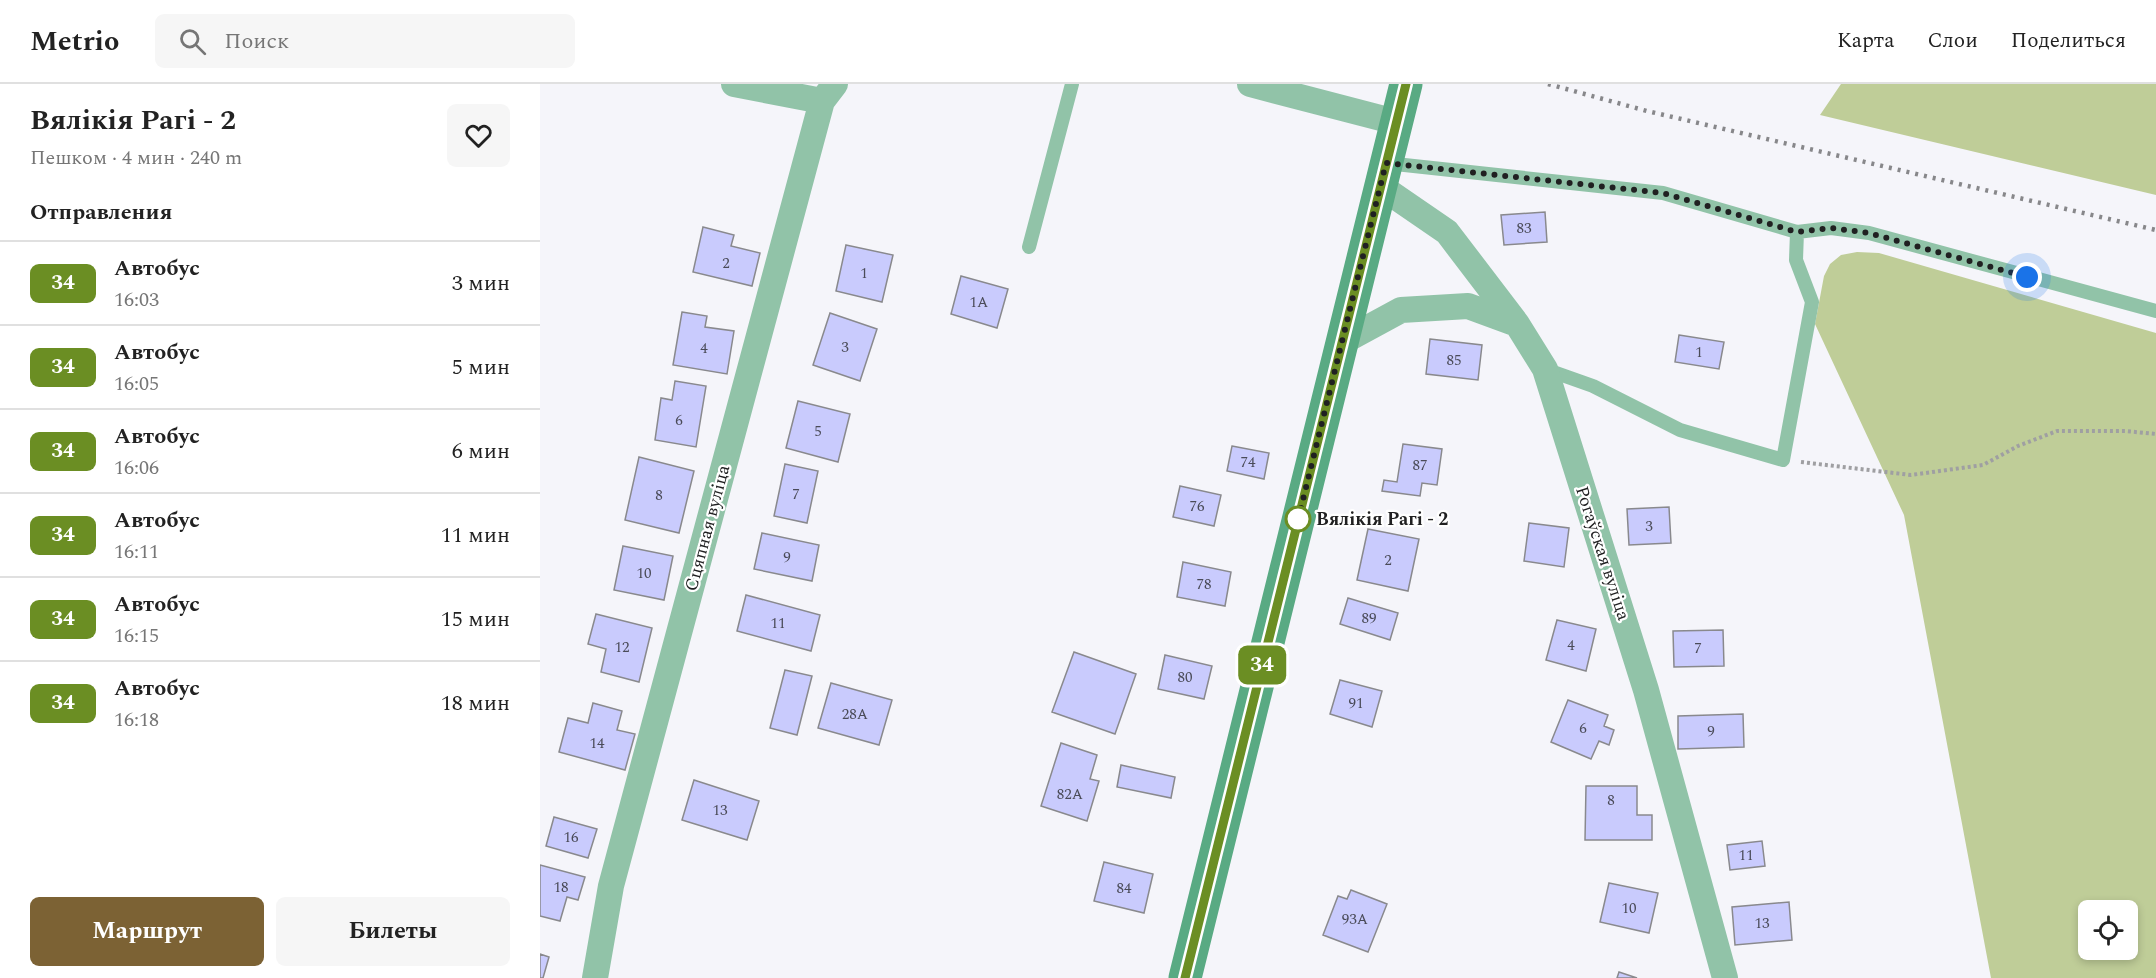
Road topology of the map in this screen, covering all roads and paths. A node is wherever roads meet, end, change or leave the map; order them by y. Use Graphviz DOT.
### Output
graph roads {
  1 [pos="734,84"];
  2 [pos="1072,84"];
  3 [pos="1250,84"];
  4 [pos="1406,84"];
  5 [pos="828,92"];
  6 [pos="1396,122"];
  7 [pos="1383,175"];
  8 [pos="1797,232"];
  9 [pos="1029,247"];
  10 [pos="2156,311"];
  11 [pos="1517,324"];
  12 [pos="1342,342"];
  13 [pos="1545,369"];
  14 [pos="2156,434"];
  15 [pos="1783,460"];
  16 [pos="595,978"];
  17 [pos="1185,978"];
  18 [pos="1725,978"];
  1 -- 5 [label="street"];
  2 -- 9 [label="lane"];
  3 -- 6 [label="street"];
  4 -- 6 [label="main road"];
  5 -- 16 [label="street, Сцяпная вуліца"];
  6 -- 7 [label="main road"];
  7 -- 8 [label="lane"];
  7 -- 11 [label="street, Рогаўская вуліца"];
  7 -- 12 [label="main road"];
  8 -- 10 [label="lane"];
  8 -- 15 [label="lane"];
  11 -- 12 [label="street"];
  11 -- 13 [label="street, Рогаўская вуліца"];
  12 -- 17 [label="main road"];
  13 -- 15 [label="lane"];
  13 -- 18 [label="street, Рогаўская вуліца"];
  14 -- 15 [label="path"];
}
